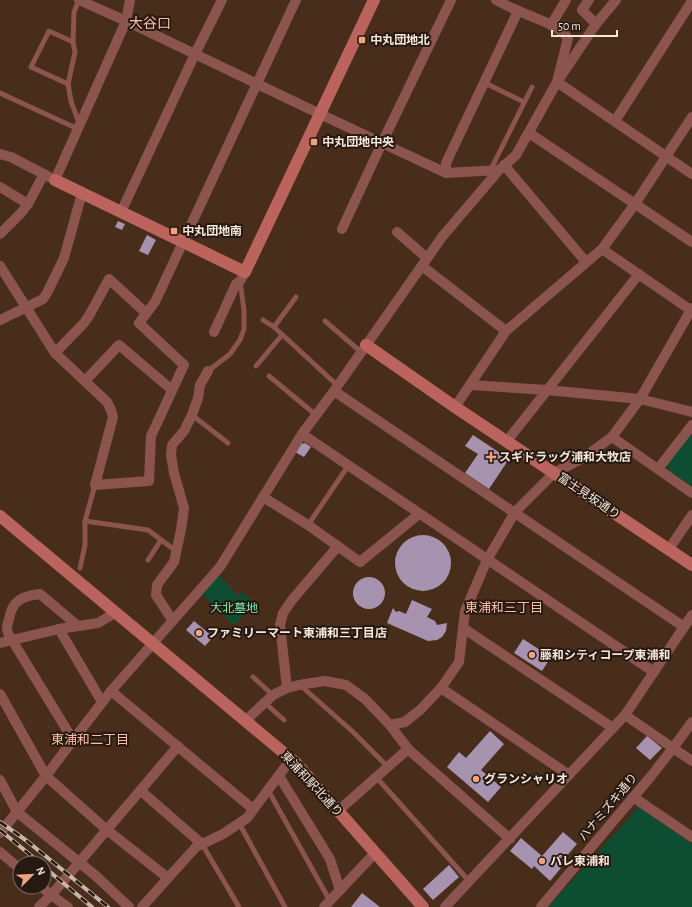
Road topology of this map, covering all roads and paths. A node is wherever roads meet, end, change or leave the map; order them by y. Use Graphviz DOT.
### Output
graph roads {
  1 [pos="79,0"];
  2 [pos="130,0"];
  3 [pos="222,0"];
  4 [pos="296,0"];
  5 [pos="374,0"];
  6 [pos="451,0"];
  7 [pos="496,0"];
  8 [pos="566,0"];
  9 [pos="589,0"];
  10 [pos="616,0"];
  11 [pos="692,2"];
  12 [pos="518,11"];
  13 [pos="126,22"];
  14 [pos="596,24"];
  15 [pos="551,25"];
  16 [pos="73,42"];
  17 [pos="195,54"];
  18 [pos="558,82"];
  19 [pos="484,83"];
  20 [pos="68,84"];
  21 [pos="256,84"];
  22 [pos="532,87"];
  23 [pos="0,93"];
  24 [pos="524,102"];
  25 [pos="320,114"];
  26 [pos="692,117"];
  27 [pos="614,121"];
  28 [pos="79,127"];
  29 [pos="529,133"];
  30 [pos="382,143"];
  31 [pos="0,154"];
  32 [pos="666,156"];
  33 [pos="497,169"];
  34 [pos="446,173"];
  35 [pos="692,174"];
  36 [pos="49,177"];
  37 [pos="0,187"];
  38 [pos="82,193"];
  39 [pos="28,204"];
  40 [pos="635,204"];
  41 [pos="121,212"];
  42 [pos="342,229"];
  43 [pos="397,232"];
  44 [pos="0,234"];
  45 [pos="183,242"];
  46 [pos="692,242"];
  47 [pos="602,249"];
  48 [pos="424,262"];
  49 [pos="586,262"];
  50 [pos="0,266"];
  51 [pos="639,274"];
  52 [pos="243,277"];
  53 [pos="296,297"];
  54 [pos="26,307"];
  55 [pos="691,310"];
  56 [pos="146,313"];
  57 [pos="0,320"];
  58 [pos="263,320"];
  59 [pos="325,321"];
  60 [pos="274,327"];
  61 [pos="506,330"];
  62 [pos="214,332"];
  63 [pos="282,334"];
  64 [pos="364,348"];
  65 [pos="55,353"];
  66 [pos="256,366"];
  67 [pos="208,371"];
  68 [pos="269,376"];
  69 [pos="84,381"];
  70 [pos="470,385"];
  71 [pos="336,388"];
  72 [pos="172,390"];
  73 [pos="547,390"];
  74 [pos="640,399"];
  75 [pos="455,407"];
  76 [pos="692,412"];
  77 [pos="192,415"];
  78 [pos="316,415"];
  79 [pos="692,425"];
  80 [pos="302,434"];
  81 [pos="612,437"];
  82 [pos="507,441"];
  83 [pos="228,443"];
  84 [pos="348,466"];
  85 [pos="658,469"];
  86 [pos="554,473"];
  87 [pos="95,485"];
  88 [pos="692,493"];
  89 [pos="263,498"];
  90 [pos="516,512"];
  91 [pos="419,514"];
  92 [pos="692,515"];
  93 [pos="0,516"];
  94 [pos="85,521"];
  95 [pos="308,525"];
  96 [pos="161,540"];
  97 [pos="338,546"];
  98 [pos="669,549"];
  99 [pos="176,551"];
  100 [pos="148,560"];
  101 [pos="487,560"];
  102 [pos="692,565"];
  103 [pos="80,568"];
  104 [pos="115,612"];
  105 [pos="692,615"];
  106 [pos="173,621"];
  107 [pos="78,626"];
  108 [pos="684,627"];
  109 [pos="463,628"];
  110 [pos="59,629"];
  111 [pos="12,640"];
  112 [pos="0,643"];
  113 [pos="152,644"];
  114 [pos="654,672"];
  115 [pos="253,677"];
  116 [pos="299,685"];
  117 [pos="287,688"];
  118 [pos="441,688"];
  119 [pos="111,691"];
  120 [pos="0,694"];
  121 [pos="273,695"];
  122 [pos="102,702"];
  123 [pos="265,703"];
  124 [pos="625,715"];
  125 [pos="284,720"];
  126 [pos="245,721"];
  127 [pos="692,722"];
  128 [pos="390,725"];
  129 [pos="613,728"];
  130 [pos="73,740"];
  131 [pos="178,746"];
  132 [pos="674,748"];
  133 [pos="408,749"];
  134 [pos="291,759"];
  135 [pos="692,761"];
  136 [pos="388,767"];
  137 [pos="569,775"];
  138 [pos="46,776"];
  139 [pos="278,776"];
  140 [pos="377,778"];
  141 [pos="0,780"];
  142 [pos="268,790"];
  143 [pos="141,791"];
  144 [pos="633,797"];
  145 [pos="253,809"];
  146 [pos="338,811"];
  147 [pos="17,812"];
  148 [pos="239,823"];
  149 [pos="107,830"];
  150 [pos="0,833"];
  151 [pos="692,837"];
  152 [pos="510,839"];
  153 [pos="202,844"];
  154 [pos="0,852"];
  155 [pos="375,853"];
  156 [pos="12,862"];
  157 [pos="78,864"];
  158 [pos="168,878"];
  159 [pos="469,882"];
  160 [pos="340,890"];
  161 [pos="53,894"];
  162 [pos="327,904"];
  163 [pos="40,907"];
  164 [pos="68,907"];
  165 [pos="129,907"];
  166 [pos="142,907"];
  167 [pos="239,907"];
  168 [pos="285,907"];
  169 [pos="423,907"];
  170 [pos="445,907"];
  171 [pos="541,907"];
  1 -- 13 [label="street"];
  1 -- 16 [label="lane"];
  2 -- 13 [label="street"];
  3 -- 17 [label="street"];
  4 -- 21 [label="street"];
  5 -- 25 [label="street"];
  6 -- 30 [label="street"];
  7 -- 12 [label="street"];
  8 -- 15 [label="street"];
  9 -- 14 [label="street"];
  10 -- 14 [label="street"];
  11 -- 27 [label="street"];
  12 -- 15 [label="street"];
  12 -- 19 [label="street"];
  13 -- 17 [label="street"];
  13 -- 28 [label="street"];
  14 -- 18 [label="street"];
  15 -- 18 [label="street"];
  16 -- 20 [label="lane"];
  16 -- 20 [label="lane"];
  17 -- 21 [label="street"];
  17 -- 41 [label="street"];
  18 -- 27 [label="street"];
  18 -- 29 [label="street"];
  19 -- 24 [label="lane"];
  19 -- 34 [label="street"];
  20 -- 28 [label="lane"];
  21 -- 25 [label="street"];
  21 -- 45 [label="street"];
  22 -- 24 [label="lane"];
  23 -- 28 [label="lane"];
  24 -- 33 [label="lane"];
  25 -- 30 [label="street"];
  25 -- 52 [label="street"];
  26 -- 32 [label="street"];
  27 -- 32 [label="street"];
  28 -- 36 [label="street"];
  29 -- 33 [label="street"];
  29 -- 40 [label="street"];
  30 -- 34 [label="street"];
  30 -- 42 [label="street"];
  31 -- 36 [label="street"];
  32 -- 35 [label="street"];
  32 -- 40 [label="street"];
  33 -- 34 [label="street"];
  33 -- 48 [label="street"];
  33 -- 49 [label="street"];
  36 -- 38 [label="street"];
  36 -- 39 [label="street"];
  37 -- 39 [label="street"];
  38 -- 41 [label="street"];
  38 -- 54 [label="street"];
  39 -- 44 [label="street"];
  40 -- 46 [label="street"];
  40 -- 47 [label="street"];
  41 -- 45 [label="street"];
  43 -- 48 [label="street"];
  45 -- 52 [label="street"];
  45 -- 56 [label="street"];
  47 -- 49 [label="street"];
  47 -- 51 [label="street"];
  48 -- 61 [label="street"];
  48 -- 64 [label="street"];
  49 -- 61 [label="street"];
  50 -- 54 [label="street"];
  51 -- 55 [label="street"];
  51 -- 73 [label="street"];
  52 -- 62 [label="street"];
  52 -- 67 [label="lane"];
  53 -- 60 [label="lane"];
  54 -- 57 [label="street"];
  54 -- 65 [label="street"];
  55 -- 74 [label="street"];
  56 -- 65 [label="street"];
  56 -- 72 [label="street"];
  58 -- 60 [label="lane"];
  59 -- 64 [label="lane"];
  60 -- 63 [label="lane"];
  61 -- 70 [label="street"];
  63 -- 66 [label="lane"];
  63 -- 71 [label="lane"];
  64 -- 71 [label="street"];
  64 -- 75 [label="street, 富士見坂通り"];
  65 -- 69 [label="street"];
  67 -- 77 [label="street"];
  68 -- 78 [label="lane"];
  69 -- 72 [label="street"];
  69 -- 87 [label="street"];
  70 -- 73 [label="street"];
  70 -- 75 [label="street"];
  71 -- 78 [label="street"];
  71 -- 90 [label="street"];
  72 -- 87 [label="street"];
  73 -- 74 [label="street"];
  73 -- 82 [label="street"];
  74 -- 76 [label="street"];
  74 -- 81 [label="street"];
  75 -- 82 [label="street, 富士見坂通り"];
  77 -- 83 [label="lane"];
  77 -- 99 [label="street"];
  78 -- 80 [label="street"];
  79 -- 85 [label="street"];
  80 -- 84 [label="street"];
  80 -- 89 [label="street"];
  81 -- 85 [label="street"];
  81 -- 86 [label="street"];
  82 -- 86 [label="street, 富士見坂通り"];
  84 -- 91 [label="street"];
  84 -- 95 [label="lane"];
  85 -- 88 [label="street"];
  86 -- 90 [label="street"];
  86 -- 98 [label="street, 富士見坂通り"];
  87 -- 94 [label="lane"];
  89 -- 95 [label="street"];
  89 -- 106 [label="street"];
  90 -- 101 [label="street"];
  90 -- 108 [label="street"];
  91 -- 97 [label="street"];
  91 -- 101 [label="street"];
  92 -- 98 [label="street"];
  93 -- 104 [label="street, 東浦和駅北通り"];
  94 -- 96 [label="lane"];
  94 -- 103 [label="lane"];
  95 -- 97 [label="street"];
  96 -- 99 [label="lane"];
  96 -- 100 [label="lane"];
  97 -- 117 [label="street"];
  98 -- 102 [label="street, 富士見坂通り"];
  99 -- 106 [label="street"];
  101 -- 109 [label="street"];
  101 -- 114 [label="street"];
  104 -- 107 [label="street"];
  104 -- 113 [label="street, 東浦和駅北通り"];
  105 -- 108 [label="street"];
  106 -- 113 [label="street"];
  107 -- 110 [label="street"];
  107 -- 111 [label="street"];
  108 -- 114 [label="street"];
  109 -- 118 [label="street"];
  109 -- 129 [label="street"];
  110 -- 111 [label="street"];
  110 -- 122 [label="street"];
  111 -- 112 [label="street"];
  111 -- 130 [label="street"];
  113 -- 119 [label="street"];
  113 -- 126 [label="street, 東浦和駅北通り"];
  114 -- 124 [label="street"];
  115 -- 121 [label="lane"];
  116 -- 117 [label="street"];
  116 -- 128 [label="street"];
  116 -- 136 [label="lane"];
  117 -- 121 [label="street"];
  118 -- 128 [label="street"];
  118 -- 137 [label="street"];
  119 -- 122 [label="street"];
  119 -- 131 [label="street"];
  120 -- 138 [label="street"];
  121 -- 123 [label="street"];
  122 -- 130 [label="street"];
  123 -- 125 [label="lane"];
  123 -- 126 [label="street"];
  124 -- 129 [label="street"];
  124 -- 132 [label="street"];
  126 -- 134 [label="street, 東浦和駅北通り"];
  127 -- 132 [label="street, ハナミズキ通り"];
  128 -- 133 [label="street"];
  129 -- 137 [label="street"];
  130 -- 138 [label="street"];
  131 -- 143 [label="street"];
  131 -- 145 [label="street"];
  132 -- 135 [label="street"];
  132 -- 144 [label="street, ハナミズキ通り"];
  133 -- 136 [label="street"];
  133 -- 152 [label="street"];
  134 -- 139 [label="street"];
  134 -- 146 [label="street, 東浦和駅北通り"];
  136 -- 140 [label="street"];
  137 -- 152 [label="street"];
  138 -- 147 [label="street"];
  138 -- 149 [label="street"];
  139 -- 142 [label="street"];
  139 -- 160 [label="street"];
  140 -- 146 [label="street"];
  140 -- 159 [label="lane"];
  141 -- 147 [label="street"];
  142 -- 145 [label="street"];
  142 -- 162 [label="lane"];
  143 -- 149 [label="street"];
  143 -- 153 [label="street"];
  144 -- 151 [label="street"];
  144 -- 171 [label="street, ハナミズキ通り"];
  145 -- 148 [label="street"];
  146 -- 155 [label="street, 東浦和駅北通り"];
  147 -- 150 [label="street"];
  147 -- 157 [label="street"];
  148 -- 153 [label="street"];
  148 -- 168 [label="lane"];
  149 -- 157 [label="street"];
  149 -- 158 [label="street"];
  152 -- 159 [label="street"];
  153 -- 158 [label="street"];
  153 -- 167 [label="lane"];
  154 -- 156 [label="street"];
  155 -- 160 [label="street"];
  155 -- 169 [label="street, 東浦和駅北通り"];
  157 -- 161 [label="street"];
  157 -- 165 [label="street"];
  158 -- 166 [label="street"];
  159 -- 170 [label="street"];
  160 -- 162 [label="street"];
  161 -- 163 [label="street"];
  161 -- 164 [label="street"];
}
